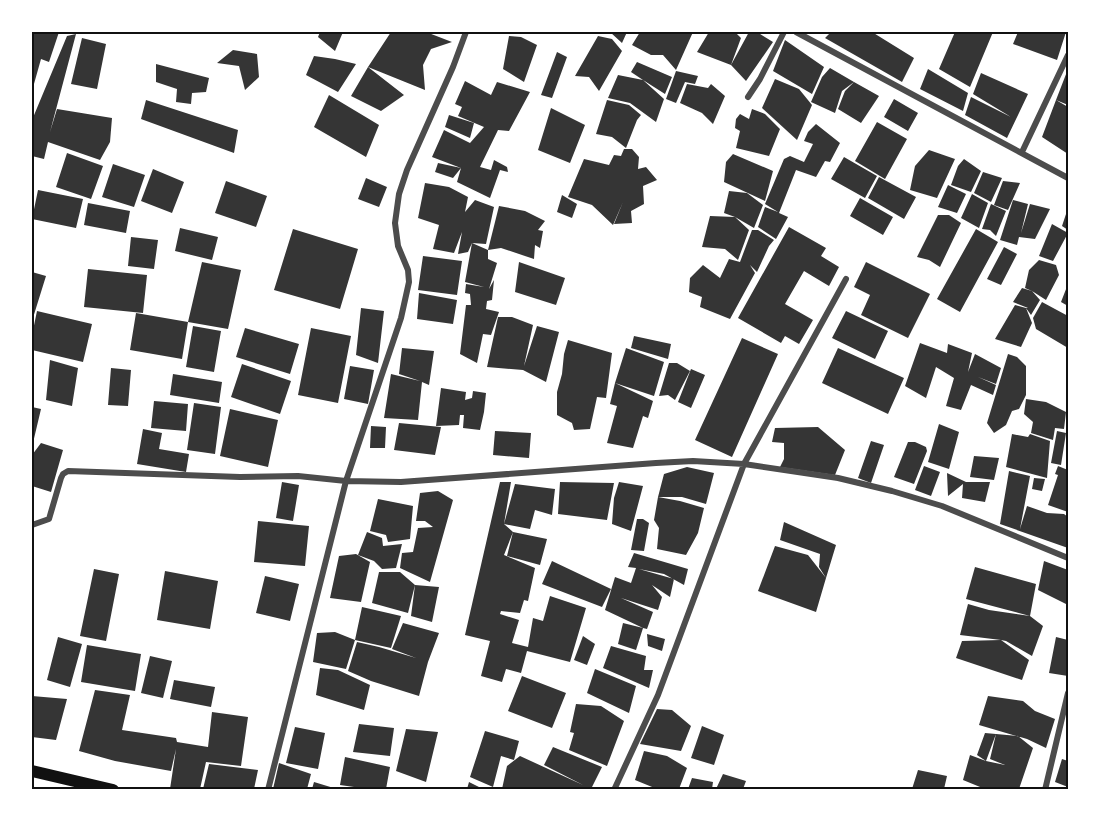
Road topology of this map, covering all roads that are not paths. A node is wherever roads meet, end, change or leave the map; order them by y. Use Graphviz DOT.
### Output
graph roads {
  1 [pos="466,32"];
  2 [pos="784,32"];
  3 [pos="796,32"];
  4 [pos="1068,55"];
  5 [pos="748,97"];
  6 [pos="1022,152"];
  7 [pos="1068,178"];
  8 [pos="846,279"];
  9 [pos="744,464"];
  10 [pos="346,482"];
  11 [pos="32,525"];
  12 [pos="1068,558"];
  13 [pos="1068,693"];
  14 [pos="32,771"];
  15 [pos="113,789"];
  16 [pos="268,789"];
  17 [pos="614,789"];
  18 [pos="1048,789"];
  1 -- 10 [label="street"];
  2 -- 5 [label="street"];
  3 -- 6 [label="street"];
  4 -- 6 [label="street"];
  6 -- 7 [label="street"];
  8 -- 9 [label="street"];
  9 -- 10 [label="street"];
  9 -- 12 [label="street"];
  9 -- 17 [label="street"];
  10 -- 11 [label="street"];
  10 -- 16 [label="street"];
  13 -- 18 [label="street"];
  14 -- 15 [label="main road"];
}
